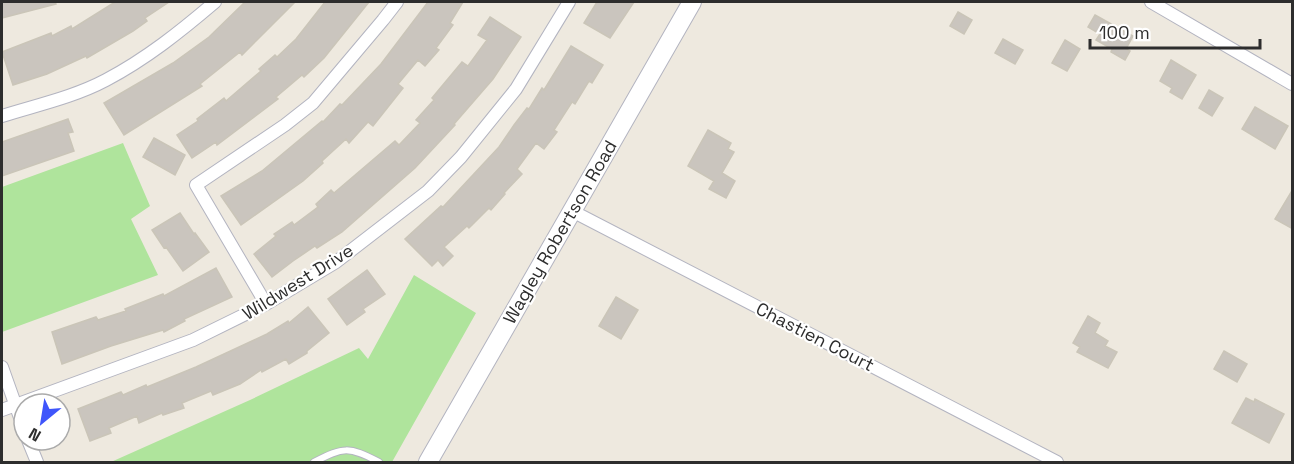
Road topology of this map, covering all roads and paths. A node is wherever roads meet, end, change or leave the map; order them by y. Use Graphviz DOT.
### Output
graph roads {
  1 [pos="215,2"];
  2 [pos="397,2"];
  3 [pos="569,2"];
  4 [pos="1151,2"];
  5 [pos="686,4"];
  6 [pos="1293,84"];
  7 [pos="3,112"];
  8 [pos="572,211"];
  9 [pos="266,304"];
  10 [pos="2,367"];
  11 [pos="49,392"];
  12 [pos="12,395"];
  13 [pos="314,462"];
  14 [pos="379,462"];
  15 [pos="428,462"];
  16 [pos="1058,462"];
  1 -- 7 [label="street"];
  2 -- 9 [label="street"];
  3 -- 9 [label="street, Wildwest Drive"];
  4 -- 6 [label="street"];
  5 -- 8 [label="street, Wagley Robertson Road"];
  8 -- 15 [label="street, Wagley Robertson Road"];
  8 -- 16 [label="street, Chastien Court"];
  9 -- 11 [label="street, Wildwest Drive"];
  10 -- 12 [label="street"];
  13 -- 14 [label="lane"];
}
